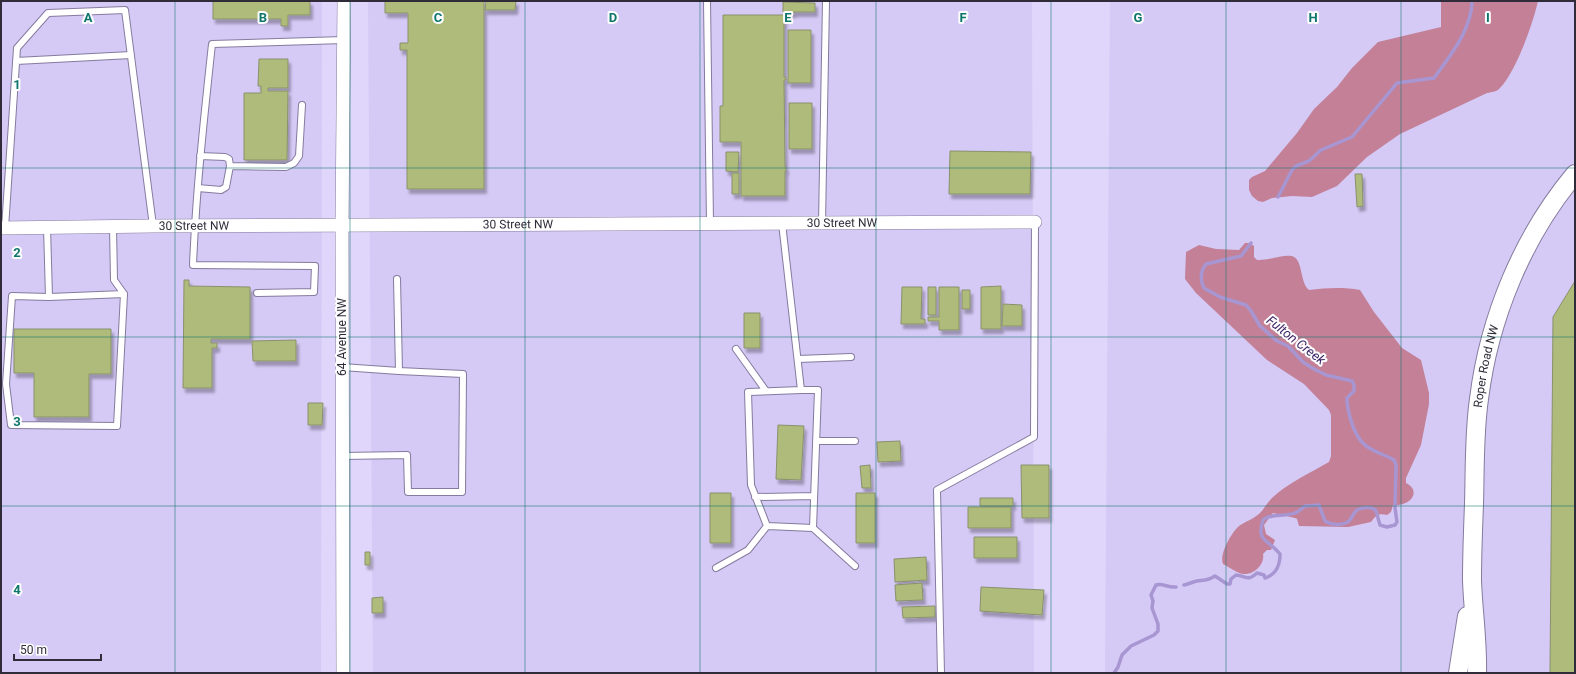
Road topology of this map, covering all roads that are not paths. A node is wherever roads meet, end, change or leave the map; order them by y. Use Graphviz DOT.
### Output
graph roads {
  1 [pos="344,1"];
  2 [pos="707,1"];
  3 [pos="826,1"];
  4 [pos="344,40"];
  5 [pos="131,55"];
  6 [pos="16,62"];
  7 [pos="302,105"];
  8 [pos="200,156"];
  9 [pos="230,166"];
  10 [pos="1575,174"];
  11 [pos="198,188"];
  12 [pos="1035,222"];
  13 [pos="710,223"];
  14 [pos="782,223"];
  15 [pos="822,223"];
  16 [pos="112,226"];
  17 [pos="153,226"];
  18 [pos="342,226"];
  19 [pos="47,227"];
  20 [pos="194,227"];
  21 [pos="3,228"];
  22 [pos="397,279"];
  23 [pos="257,293"];
  24 [pos="124,294"];
  25 [pos="49,297"];
  26 [pos="736,349"];
  27 [pos="851,357"];
  28 [pos="798,359"];
  29 [pos="342,367"];
  30 [pos="399,371"];
  31 [pos="801,390"];
  32 [pos="766,391"];
  33 [pos="816,441"];
  34 [pos="855,441"];
  35 [pos="342,456"];
  36 [pos="814,496"];
  37 [pos="756,497"];
  38 [pos="767,526"];
  39 [pos="813,528"];
  40 [pos="855,566"];
  41 [pos="716,568"];
  42 [pos="1472,580"];
  43 [pos="343,673"];
  44 [pos="941,673"];
  45 [pos="1458,673"];
  46 [pos="1477,673"];
  1 -- 4 [label="street, 64 Avenue NW"];
  2 -- 13 [label="lane"];
  3 -- 15 [label="lane"];
  4 -- 8 [label="lane"];
  4 -- 18 [label="street, 64 Avenue NW"];
  5 -- 6 [label="lane"];
  5 -- 6 [label="lane"];
  5 -- 17 [label="lane"];
  6 -- 21 [label="lane"];
  7 -- 9 [label="lane"];
  8 -- 9 [label="lane"];
  8 -- 11 [label="lane"];
  9 -- 11 [label="lane"];
  10 -- 42 [label="street, Roper Road NW"];
  11 -- 20 [label="lane"];
  12 -- 15 [label="street, 30 Street NW"];
  12 -- 44 [label="lane"];
  13 -- 14 [label="street, 30 Street NW"];
  13 -- 18 [label="street, 30 Street NW"];
  14 -- 15 [label="street, 30 Street NW"];
  14 -- 28 [label="lane"];
  16 -- 17 [label="street, 30 Street NW"];
  16 -- 19 [label="street, 30 Street NW"];
  16 -- 24 [label="lane"];
  17 -- 20 [label="street, 30 Street NW"];
  18 -- 20 [label="street, 30 Street NW"];
  18 -- 29 [label="street, 64 Avenue NW"];
  19 -- 21 [label="street, 30 Street NW"];
  19 -- 25 [label="lane"];
  20 -- 23 [label="lane"];
  22 -- 30 [label="lane"];
  24 -- 25 [label="lane"];
  24 -- 25 [label="lane"];
  26 -- 32 [label="lane"];
  27 -- 28 [label="lane"];
  28 -- 31 [label="lane"];
  29 -- 30 [label="lane"];
  29 -- 35 [label="street, 64 Avenue NW"];
  30 -- 35 [label="lane"];
  31 -- 32 [label="lane"];
  31 -- 33 [label="lane"];
  32 -- 37 [label="lane"];
  33 -- 34 [label="lane"];
  33 -- 36 [label="lane"];
  35 -- 43 [label="street, 64 Avenue NW"];
  36 -- 37 [label="lane"];
  36 -- 39 [label="lane"];
  37 -- 38 [label="lane"];
  38 -- 39 [label="lane"];
  38 -- 41 [label="lane"];
  39 -- 40 [label="lane"];
  42 -- 45 [label="street, Roper Road NW"];
  42 -- 46 [label="street, Roper Road NW"];
}
